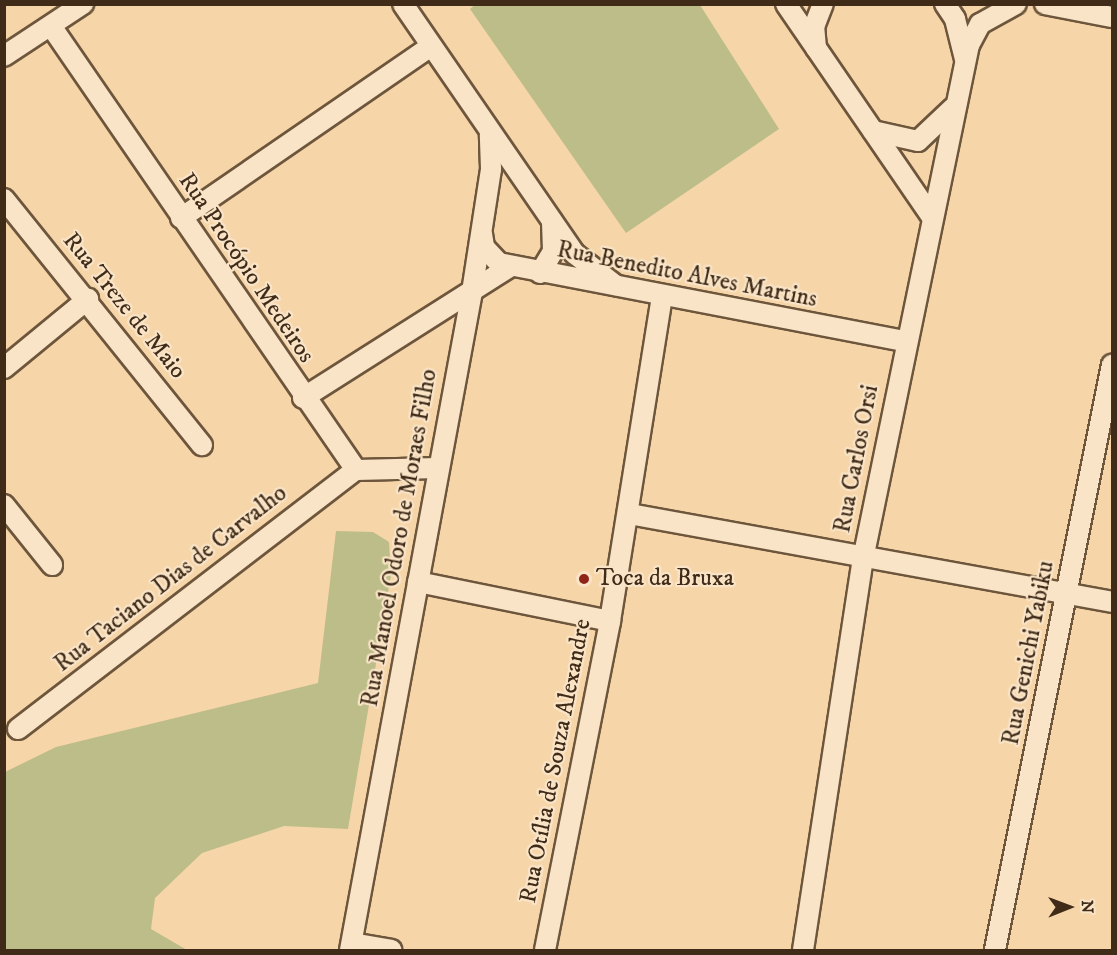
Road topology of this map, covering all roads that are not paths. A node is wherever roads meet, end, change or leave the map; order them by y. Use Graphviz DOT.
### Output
graph roads {
  1 [pos="83,4"];
  2 [pos="403,4"];
  3 [pos="786,4"];
  4 [pos="823,4"];
  5 [pos="945,4"];
  6 [pos="1016,4"];
  7 [pos="1045,5"];
  8 [pos="1113,17"];
  9 [pos="51,26"];
  10 [pos="430,46"];
  11 [pos="816,48"];
  12 [pos="4,56"];
  13 [pos="966,62"];
  14 [pos="957,102"];
  15 [pos="873,131"];
  16 [pos="495,143"];
  17 [pos="513,169"];
  18 [pos="489,180"];
  19 [pos="4,199"];
  20 [pos="932,217"];
  21 [pos="181,218"];
  22 [pos="552,221"];
  23 [pos="482,230"];
  24 [pos="511,266"];
  25 [pos="540,273"];
  26 [pos="620,288"];
  27 [pos="472,292"];
  28 [pos="662,297"];
  29 [pos="88,299"];
  30 [pos="905,341"];
  31 [pos="1113,365"];
  32 [pos="4,368"];
  33 [pos="303,398"];
  34 [pos="202,445"];
  35 [pos="438,468"];
  36 [pos="356,470"];
  37 [pos="4,505"];
  38 [pos="629,514"];
  39 [pos="863,559"];
  40 [pos="52,565"];
  41 [pos="418,582"];
  42 [pos="1068,594"];
  43 [pos="1113,602"];
  44 [pos="610,621"];
  45 [pos="18,729"];
  46 [pos="351,947"];
  47 [pos="391,951"];
  48 [pos="545,951"];
  49 [pos="803,951"];
  50 [pos="995,951"];
  1 -- 9 [label="street"];
  2 -- 10 [label="street"];
  3 -- 11 [label="street"];
  4 -- 11 [label="street"];
  5 -- 13 [label="street"];
  6 -- 13 [label="street, Rua Carlos Orsi"];
  7 -- 8 [label="street"];
  9 -- 12 [label="street"];
  9 -- 21 [label="street, Rua Procópio Medeiros"];
  10 -- 16 [label="street"];
  10 -- 21 [label="street"];
  11 -- 15 [label="street"];
  13 -- 14 [label="street, Rua Carlos Orsi"];
  14 -- 15 [label="street"];
  14 -- 20 [label="street, Rua Carlos Orsi"];
  15 -- 20 [label="street"];
  16 -- 17 [label="street"];
  16 -- 18 [label="street, Rua Manoel Odoro de Moraes Filho"];
  17 -- 18 [label="street"];
  17 -- 22 [label="street"];
  18 -- 23 [label="street, Rua Manoel Odoro de Moraes Filho"];
  19 -- 29 [label="street, Rua Treze de Maio"];
  20 -- 30 [label="street, Rua Carlos Orsi"];
  21 -- 33 [label="street, Rua Procópio Medeiros"];
  22 -- 25 [label="street"];
  22 -- 26 [label="street"];
  23 -- 24 [label="street, Rua Benedito Alves Martins"];
  23 -- 27 [label="street, Rua Manoel Odoro de Moraes Filho"];
  24 -- 25 [label="street, Rua Benedito Alves Martins"];
  24 -- 27 [label="street"];
  25 -- 26 [label="street, Rua Benedito Alves Martins"];
  26 -- 28 [label="street, Rua Benedito Alves Martins"];
  27 -- 33 [label="street"];
  27 -- 35 [label="street, Rua Manoel Odoro de Moraes Filho"];
  28 -- 30 [label="street, Rua Benedito Alves Martins"];
  28 -- 38 [label="street, Rua Otília de Souza Alexandre"];
  29 -- 32 [label="street"];
  29 -- 34 [label="street, Rua Treze de Maio"];
  30 -- 39 [label="street, Rua Carlos Orsi"];
  31 -- 42 [label="street, Rua Genichi Yabiku"];
  33 -- 36 [label="street, Rua Procópio Medeiros"];
  35 -- 36 [label="street"];
  35 -- 41 [label="street, Rua Manoel Odoro de Moraes Filho"];
  36 -- 45 [label="street, Rua Taciano Dias de Carvalho"];
  37 -- 40 [label="street"];
  38 -- 39 [label="street"];
  38 -- 44 [label="street, Rua Otília de Souza Alexandre"];
  39 -- 42 [label="street"];
  39 -- 49 [label="street, Rua Carlos Orsi"];
  41 -- 44 [label="street"];
  41 -- 46 [label="street, Rua Manoel Odoro de Moraes Filho"];
  42 -- 43 [label="street"];
  42 -- 50 [label="street, Rua Genichi Yabiku"];
  44 -- 48 [label="street, Rua Otília de Souza Alexandre"];
  46 -- 47 [label="street"];
}
